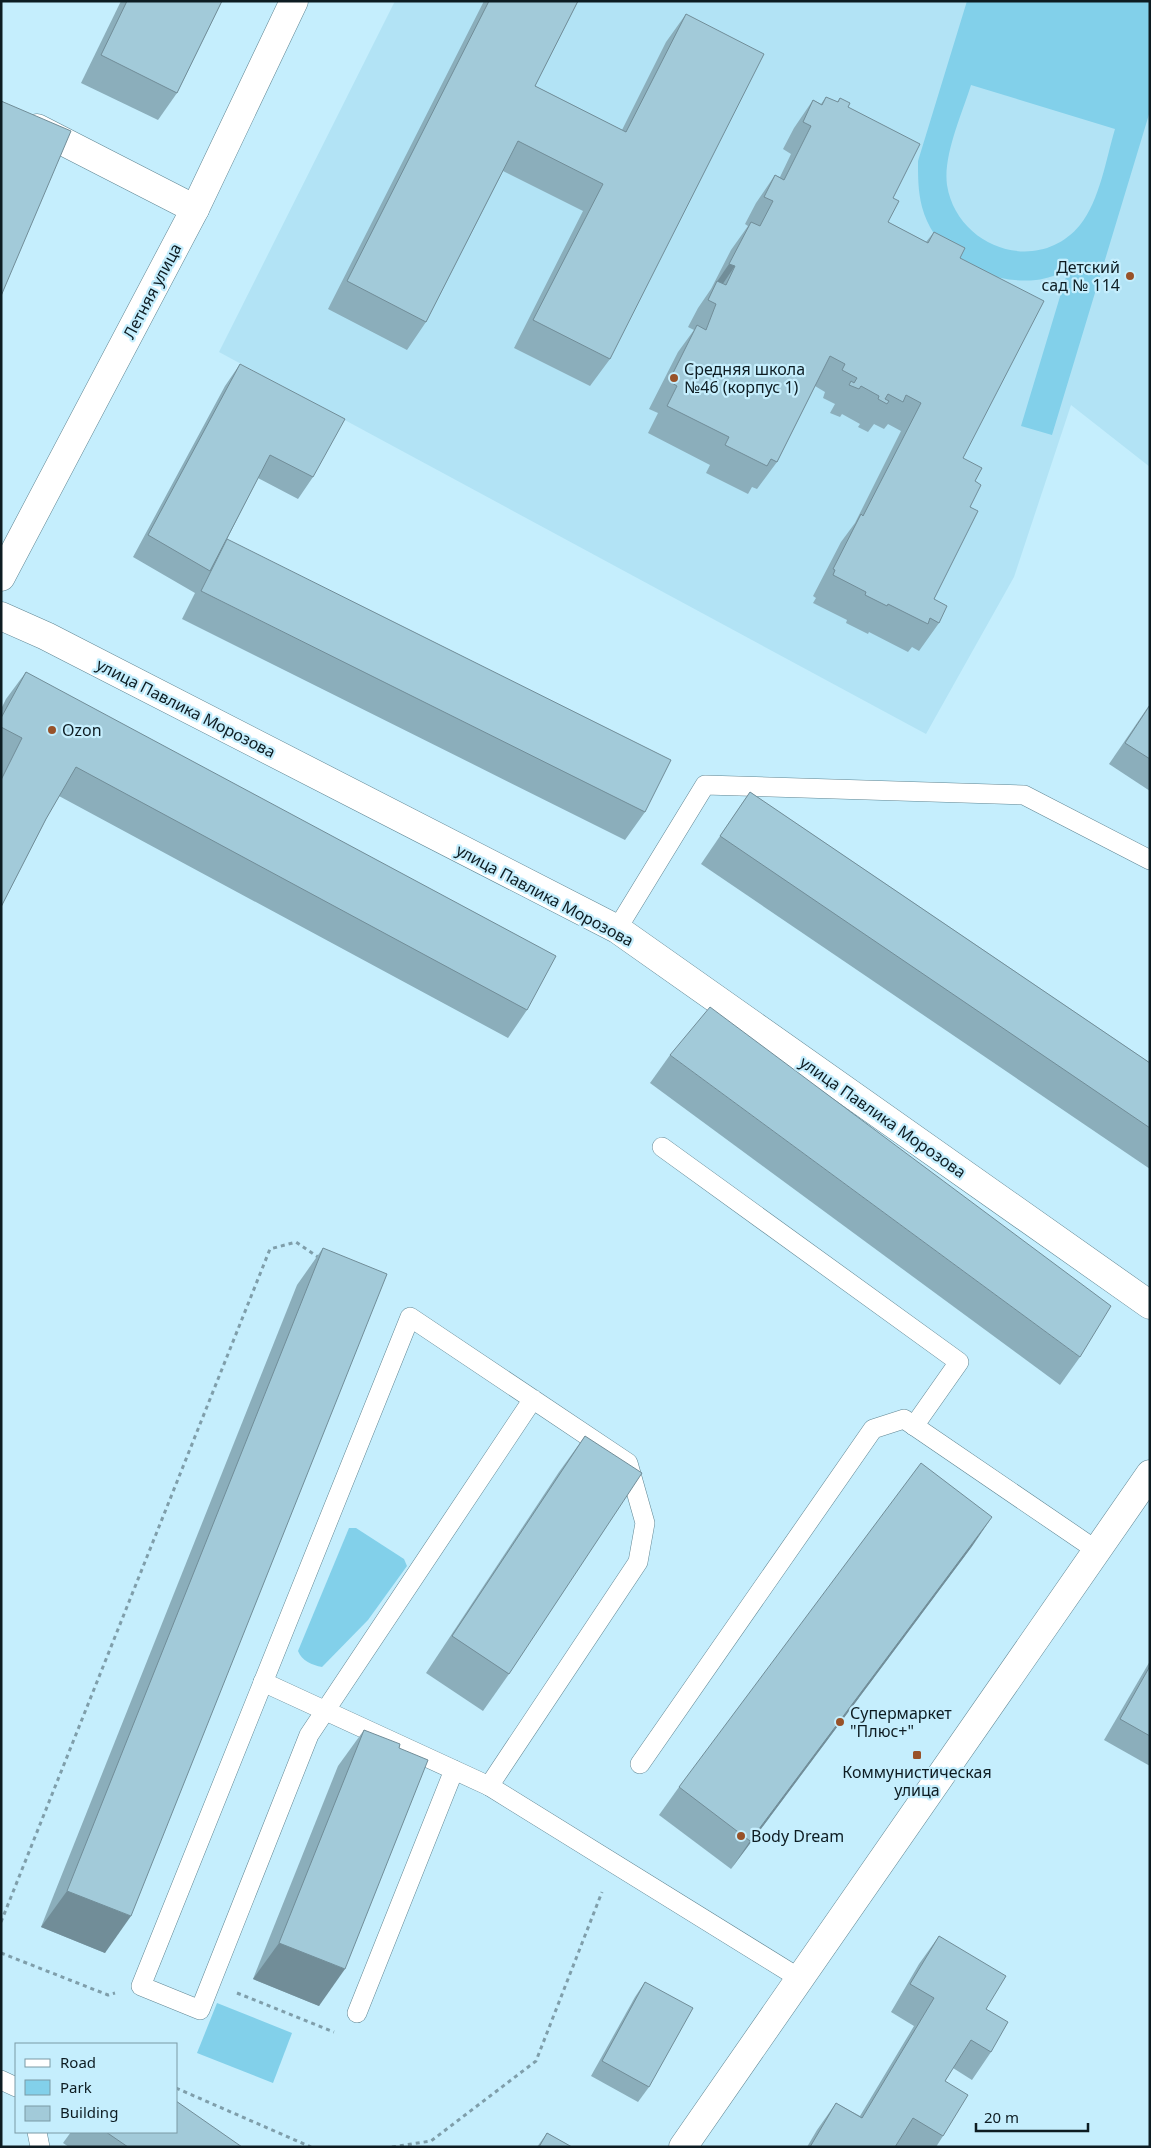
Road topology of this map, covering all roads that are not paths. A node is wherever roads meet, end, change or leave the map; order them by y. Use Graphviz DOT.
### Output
graph roads {
  1 [pos="294,1"];
  2 [pos="37,128"];
  3 [pos="195,209"];
  4 [pos="1,577"];
  5 [pos="1,616"];
  6 [pos="1150,860"];
  7 [pos="617,929"];
  8 [pos="662,1147"];
  9 [pos="1150,1305"];
  10 [pos="533,1399"];
  11 [pos="914,1426"];
  12 [pos="1150,1474"];
  13 [pos="1096,1550"];
  14 [pos="263,1682"];
  15 [pos="326,1711"];
  16 [pos="640,1764"];
  17 [pos="454,1770"];
  18 [pos="489,1786"];
  19 [pos="799,1978"];
  20 [pos="357,2013"];
  21 [pos="1,2080"];
  22 [pos="15,2087"];
  23 [pos="37,2133"];
  24 [pos="40,2147"];
  25 [pos="683,2147"];
  1 -- 3 [label="street, Летняя улица"];
  2 -- 3 [label="street"];
  3 -- 4 [label="street, Летняя улица"];
  5 -- 7 [label="street, улица Павлика Морозова"];
  6 -- 7 [label="lane"];
  7 -- 9 [label="street, улица Павлика Морозова"];
  8 -- 11 [label="lane"];
  10 -- 14 [label="lane"];
  10 -- 15 [label="lane"];
  10 -- 18 [label="lane"];
  11 -- 13 [label="lane"];
  11 -- 16 [label="lane"];
  12 -- 13 [label="street"];
  13 -- 19 [label="street"];
  14 -- 15 [label="lane"];
  14 -- 15 [label="lane"];
  15 -- 17 [label="lane"];
  17 -- 18 [label="lane"];
  17 -- 20 [label="lane"];
  18 -- 19 [label="lane"];
  19 -- 25 [label="street"];
  21 -- 22 [label="lane"];
  23 -- 24 [label="lane"];
}
